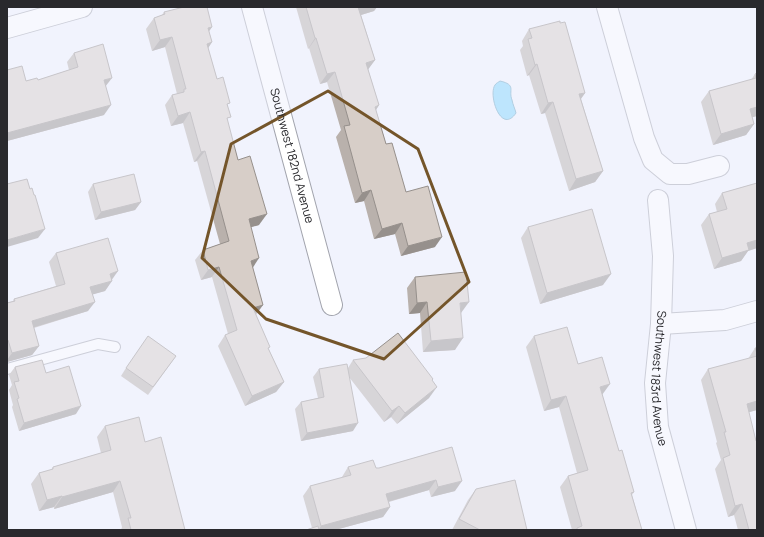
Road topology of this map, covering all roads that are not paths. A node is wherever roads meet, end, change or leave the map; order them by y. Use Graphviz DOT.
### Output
graph roads {
  1 [pos="82,7"];
  2 [pos="252,7"];
  3 [pos="607,7"];
  4 [pos="7,28"];
  5 [pos="720,166"];
  6 [pos="658,200"];
  7 [pos="332,305"];
  8 [pos="757,311"];
  9 [pos="661,324"];
  10 [pos="116,348"];
  11 [pos="7,369"];
  12 [pos="686,530"];
  1 -- 4 [label="street"];
  2 -- 7 [label="street, Southwest 182nd Avenue"];
  3 -- 5 [label="street"];
  6 -- 9 [label="street, Southwest 183rd Avenue"];
  8 -- 9 [label="street"];
  9 -- 12 [label="street, Southwest 183rd Avenue"];
  10 -- 11 [label="lane"];
}
